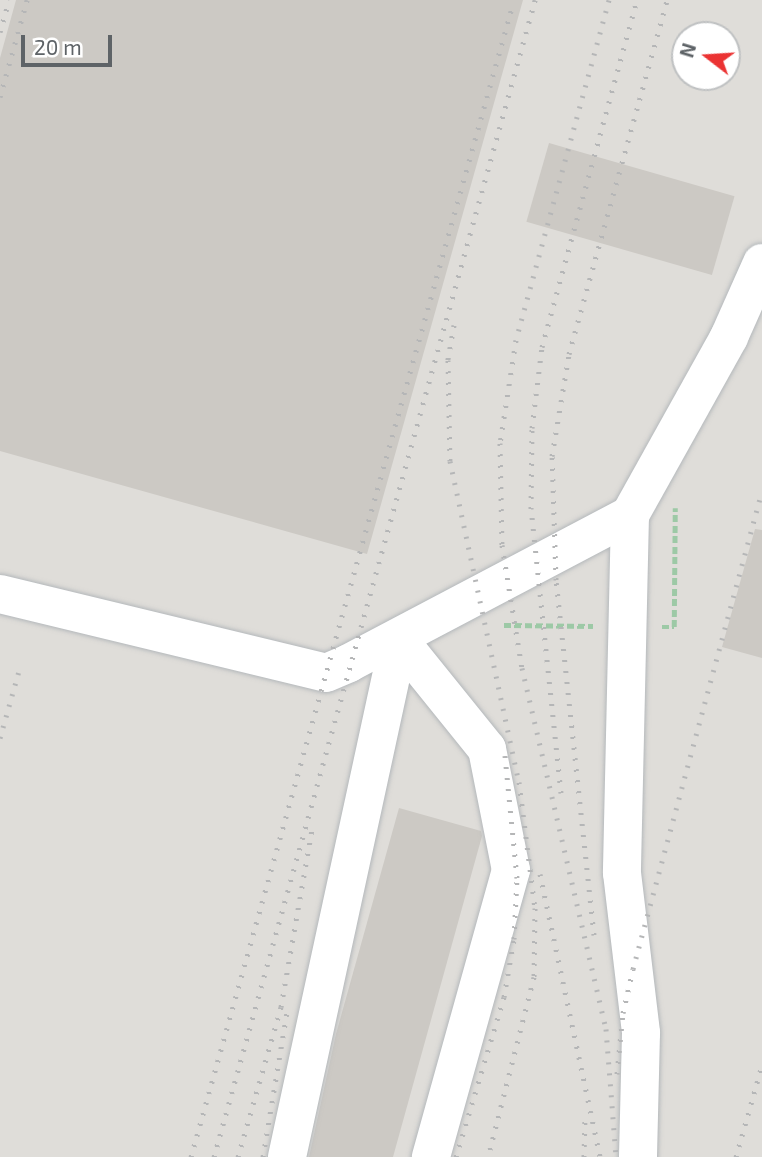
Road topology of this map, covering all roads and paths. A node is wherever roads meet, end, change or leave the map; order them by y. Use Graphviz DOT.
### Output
graph roads {
  1 [pos="762,263"];
  2 [pos="630,514"];
  3 [pos="0,594"];
  4 [pos="398,640"];
  5 [pos="287,1157"];
  6 [pos="431,1157"];
  7 [pos="638,1157"];
  1 -- 2 [label="lane"];
  2 -- 4 [label="lane"];
  2 -- 7 [label="lane"];
  3 -- 4 [label="lane"];
  4 -- 5 [label="lane"];
  4 -- 6 [label="lane"];
}
